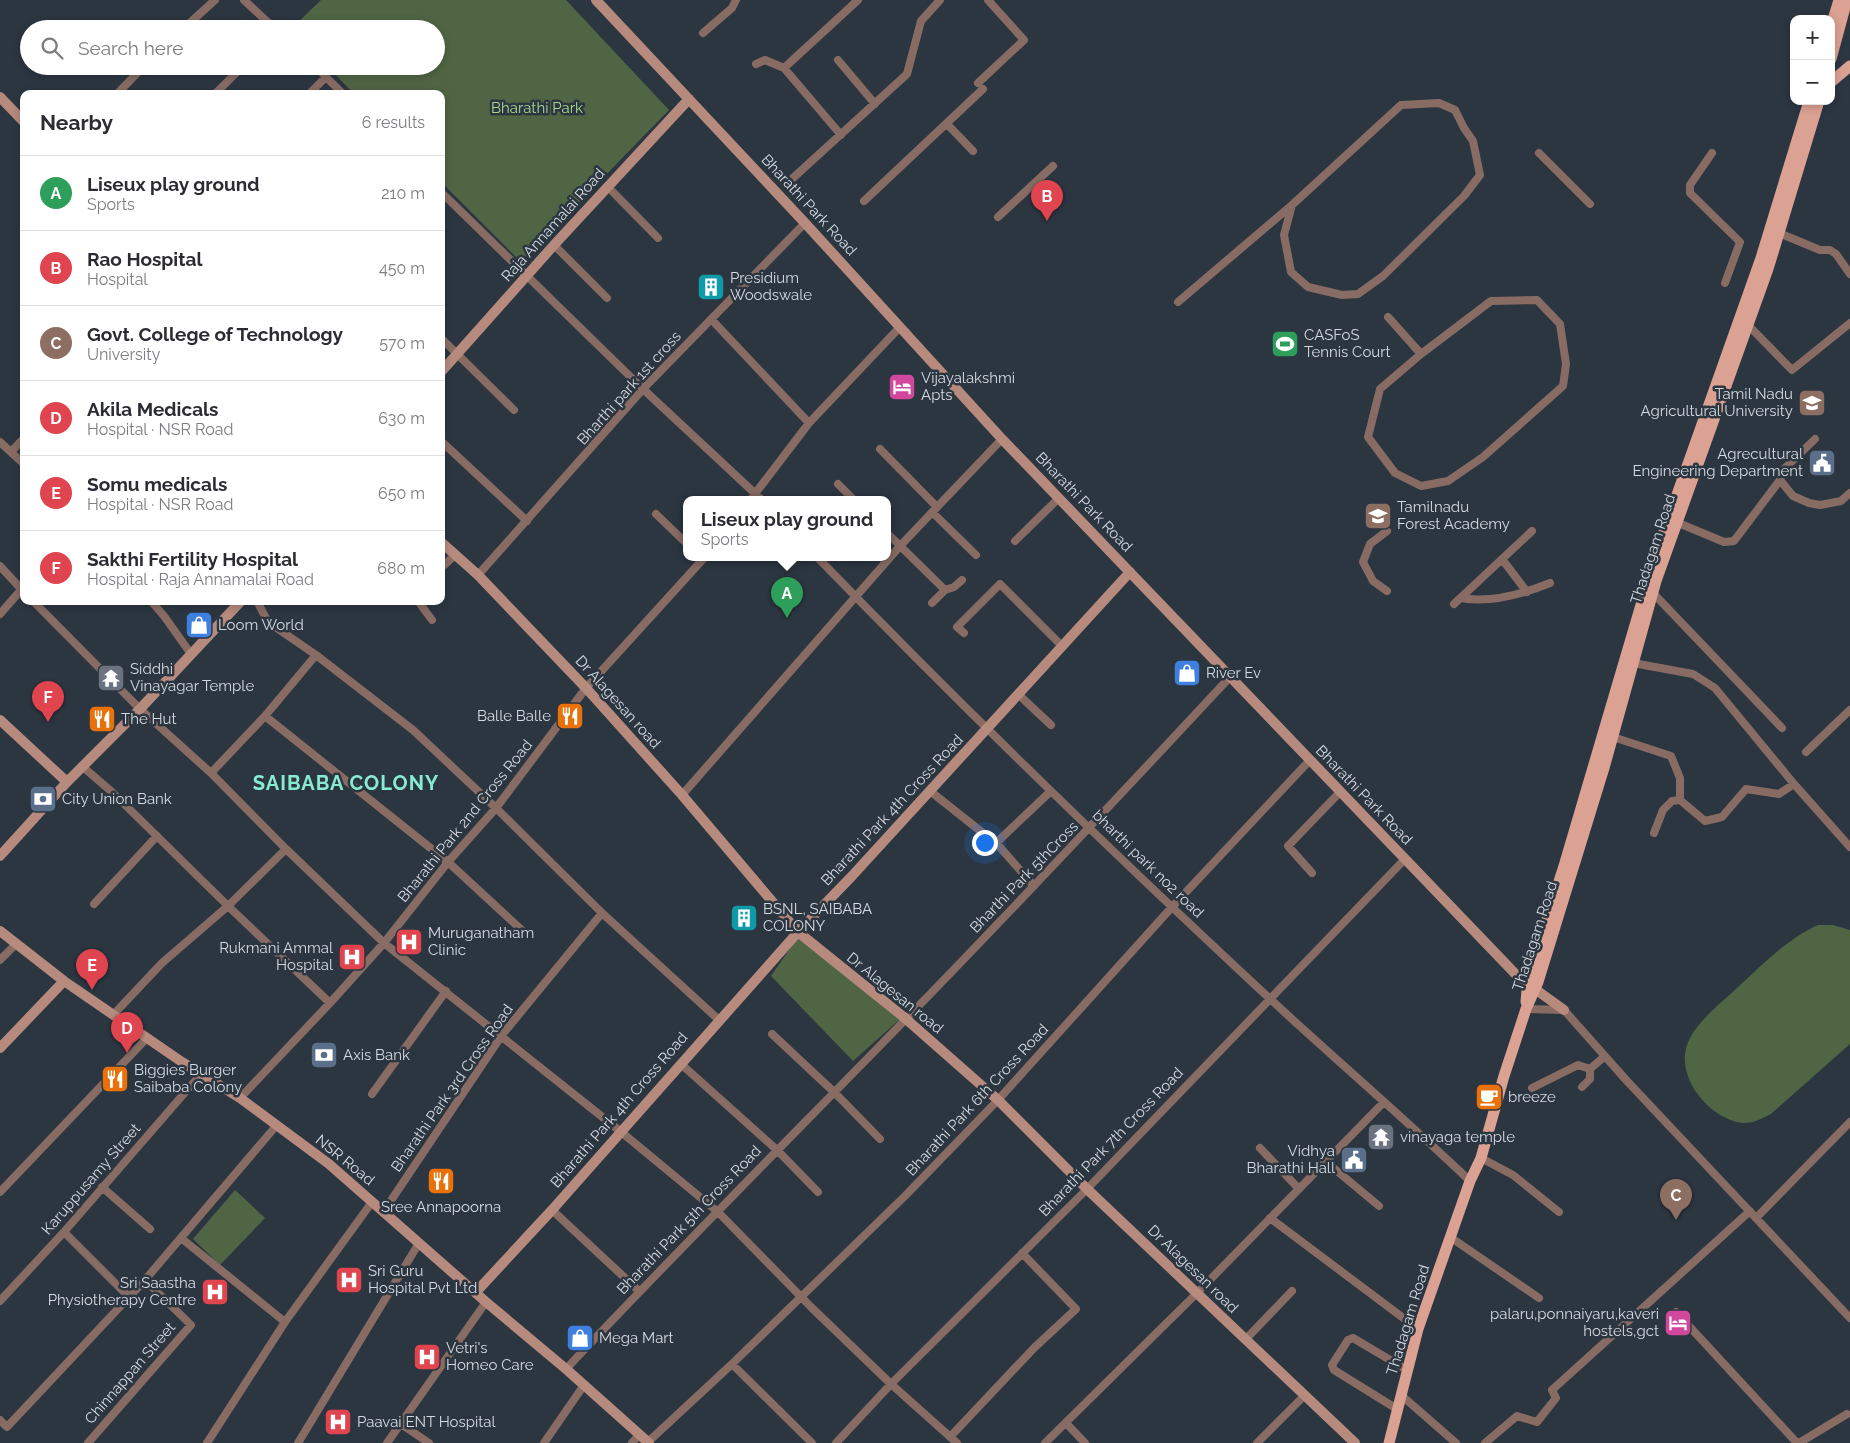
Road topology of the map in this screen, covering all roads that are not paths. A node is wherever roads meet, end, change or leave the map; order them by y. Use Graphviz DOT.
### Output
graph roads {
  1 [pos="214,0"];
  2 [pos="244,0"];
  3 [pos="596,0"];
  4 [pos="736,0"];
  5 [pos="858,0"];
  6 [pos="940,0"];
  7 [pos="988,0"];
  8 [pos="1846,2"];
  9 [pos="193,20"];
  10 [pos="265,20"];
  11 [pos="1835,20"];
  12 [pos="703,33"];
  13 [pos="1835,44"];
  14 [pos="838,60"];
  15 [pos="756,64"];
  16 [pos="1850,66"];
  17 [pos="784,68"];
  18 [pos="135,75"];
  19 [pos="235,75"];
  20 [pos="326,76"];
  21 [pos="1835,79"];
  22 [pos="121,90"];
  23 [pos="219,90"];
  24 [pos="313,90"];
  25 [pos="340,90"];
  26 [pos="0,97"];
  27 [pos="689,99"];
  28 [pos="875,104"];
  29 [pos="1808,105"];
  30 [pos="1818,105"];
  31 [pos="20,118"];
  32 [pos="947,124"];
  33 [pos="841,135"];
  34 [pos="973,151"];
  35 [pos="1539,153"];
  36 [pos="1712,153"];
  37 [pos="1053,166"];
  38 [pos="793,178"];
  39 [pos="608,186"];
  40 [pos="445,196"];
  41 [pos="864,201"];
  42 [pos="1590,204"];
  43 [pos="1292,205"];
  44 [pos="998,217"];
  45 [pos="805,223"];
  46 [pos="1779,233"];
  47 [pos="658,238"];
  48 [pos="554,245"];
  49 [pos="1850,274"];
  50 [pos="528,276"];
  51 [pos="1725,283"];
  52 [pos="606,298"];
  53 [pos="1178,302"];
  54 [pos="1388,317"];
  55 [pos="711,319"];
  56 [pos="1850,323"];
  57 [pos="1748,325"];
  58 [pos="900,327"];
  59 [pos="445,342"];
  60 [pos="1420,354"];
  61 [pos="457,355"];
  62 [pos="445,368"];
  63 [pos="643,389"];
  64 [pos="514,410"];
  65 [pos="809,423"];
  66 [pos="1002,439"];
  67 [pos="1815,439"];
  68 [pos="0,442"];
  69 [pos="20,442"];
  70 [pos="445,444"];
  71 [pos="880,449"];
  72 [pos="11,452"];
  73 [pos="20,460"];
  74 [pos="1780,480"];
  75 [pos="838,484"];
  76 [pos="1850,493"];
  77 [pos="755,496"];
  78 [pos="757,496"];
  79 [pos="850,496"];
  80 [pos="1059,498"];
  81 [pos="934,510"];
  82 [pos="656,514"];
  83 [pos="528,521"];
  84 [pos="1676,522"];
  85 [pos="1387,531"];
  86 [pos="1532,531"];
  87 [pos="891,537"];
  88 [pos="683,540"];
  89 [pos="1015,540"];
  90 [pos="445,546"];
  91 [pos="900,546"];
  92 [pos="455,555"];
  93 [pos="976,555"];
  94 [pos="891,556"];
  95 [pos="1502,559"];
  96 [pos="700,561"];
  97 [pos="821,561"];
  98 [pos="887,561"];
  99 [pos="445,564"];
  100 [pos="0,566"];
  101 [pos="1130,572"];
  102 [pos="478,576"];
  103 [pos="962,580"];
  104 [pos="1550,583"];
  105 [pos="20,589"];
  106 [pos="945,590"];
  107 [pos="1387,591"];
  108 [pos="1527,592"];
  109 [pos="20,593"];
  110 [pos="1653,593"];
  111 [pos="856,597"];
  112 [pos="1461,598"];
  113 [pos="932,603"];
  114 [pos="1454,604"];
  115 [pos="37,605"];
  116 [pos="154,605"];
  117 [pos="237,605"];
  118 [pos="259,605"];
  119 [pos="421,605"];
  120 [pos="0,614"];
  121 [pos="432,620"];
  122 [pos="964,633"];
  123 [pos="1062,646"];
  124 [pos="191,654"];
  125 [pos="316,655"];
  126 [pos="1633,663"];
  127 [pos="1230,677"];
  128 [pos="586,688"];
  129 [pos="1019,694"];
  130 [pos="140,709"];
  131 [pos="1850,710"];
  132 [pos="265,716"];
  133 [pos="0,720"];
  134 [pos="1051,725"];
  135 [pos="1782,728"];
  136 [pos="987,729"];
  137 [pos="1613,738"];
  138 [pos="1806,752"];
  139 [pos="1310,760"];
  140 [pos="83,767"];
  141 [pos="211,773"];
  142 [pos="68,782"];
  143 [pos="1794,784"];
  144 [pos="930,791"];
  145 [pos="1051,791"];
  146 [pos="1340,792"];
  147 [pos="682,795"];
  148 [pos="1680,800"];
  149 [pos="496,808"];
  150 [pos="1089,828"];
  151 [pos="1654,833"];
  152 [pos="157,836"];
  153 [pos="996,843"];
  154 [pos="1850,847"];
  155 [pos="286,849"];
  156 [pos="0,856"];
  157 [pos="1405,859"];
  158 [pos="448,862"];
  159 [pos="1312,872"];
  160 [pos="1034,886"];
  161 [pos="94,904"];
  162 [pos="228,906"];
  163 [pos="1172,907"];
  164 [pos="602,913"];
  165 [pos="0,930"];
  166 [pos="798,932"];
  167 [pos="526,934"];
  168 [pos="17,943"];
  169 [pos="384,943"];
  170 [pos="0,960"];
  171 [pos="64,981"];
  172 [pos="1531,987"];
  173 [pos="446,991"];
  174 [pos="1270,998"];
  175 [pos="330,1003"];
  176 [pos="1526,1009"];
  177 [pos="1564,1010"];
  178 [pos="113,1015"];
  179 [pos="719,1020"];
  180 [pos="906,1020"];
  181 [pos="772,1034"];
  182 [pos="502,1036"];
  183 [pos="147,1038"];
  184 [pos="0,1048"];
  185 [pos="1605,1056"];
  186 [pos="681,1064"];
  187 [pos="1590,1069"];
  188 [pos="202,1074"];
  189 [pos="1532,1088"];
  190 [pos="1582,1088"];
  191 [pos="834,1092"];
  192 [pos="372,1094"];
  193 [pos="240,1098"];
  194 [pos="998,1100"];
  195 [pos="1384,1102"];
  196 [pos="1850,1122"];
  197 [pos="276,1126"];
  198 [pos="620,1131"];
  199 [pos="880,1139"];
  200 [pos="1260,1148"];
  201 [pos="777,1150"];
  202 [pos="1482,1158"];
  203 [pos="1325,1162"];
  204 [pos="1470,1181"];
  205 [pos="102,1187"];
  206 [pos="1087,1189"];
  207 [pos="1299,1189"];
  208 [pos="0,1192"];
  209 [pos="818,1192"];
  210 [pos="372,1202"];
  211 [pos="1379,1206"];
  212 [pos="552,1210"];
  213 [pos="384,1211"];
  214 [pos="718,1212"];
  215 [pos="1559,1212"];
  216 [pos="1753,1214"];
  217 [pos="1270,1218"];
  218 [pos="150,1229"];
  219 [pos="64,1232"];
  220 [pos="1450,1237"];
  221 [pos="181,1238"];
  222 [pos="419,1243"];
  223 [pos="1022,1253"];
  224 [pos="145,1280"];
  225 [pos="639,1291"];
  226 [pos="1292,1291"];
  227 [pos="476,1292"];
  228 [pos="1197,1293"];
  229 [pos="128,1296"];
  230 [pos="801,1297"];
  231 [pos="1539,1298"];
  232 [pos="0,1302"];
  233 [pos="486,1302"];
  234 [pos="1676,1312"];
  235 [pos="1850,1318"];
  236 [pos="285,1322"];
  237 [pos="1418,1329"];
  238 [pos="1245,1340"];
  239 [pos="732,1364"];
  240 [pos="566,1368"];
  241 [pos="1407,1370"];
  242 [pos="890,1384"];
  243 [pos="584,1385"];
  244 [pos="1401,1395"];
  245 [pos="1304,1396"];
  246 [pos="1397,1409"];
  247 [pos="1846,1414"];
  248 [pos="0,1420"];
  249 [pos="1066,1423"];
  250 [pos="401,1424"];
  251 [pos="639,1434"];
  252 [pos="950,1437"];
  253 [pos="92,1442"];
  254 [pos="648,1442"];
  255 [pos="207,1443"];
  256 [pos="298,1443"];
  257 [pos="387,1443"];
  258 [pos="429,1443"];
  259 [pos="544,1443"];
  260 [pos="632,1443"];
  261 [pos="812,1443"];
  262 [pos="836,1443"];
  263 [pos="957,1443"];
  264 [pos="1045,1443"];
  265 [pos="1084,1443"];
  266 [pos="1257,1443"];
  267 [pos="1355,1443"];
  268 [pos="1389,1443"];
  269 [pos="1456,1443"];
  270 [pos="1485,1443"];
  271 [pos="1798,1443"];
  1 -- 9 [label="street"];
  2 -- 10 [label="street"];
  3 -- 27 [label="street, Bharathi Park Road"];
  4 -- 12 [label="street"];
  5 -- 17 [label="street"];
  6 -- 28 [label="street"];
  7 -- 32 [label="street"];
  8 -- 11 [label="main road"];
  8 -- 13 [label="main road"];
  14 -- 28 [label="street"];
  15 -- 17 [label="street"];
  16 -- 21 [label="main road"];
  17 -- 33 [label="street"];
  18 -- 22 [label="street"];
  19 -- 23 [label="street"];
  20 -- 24 [label="street"];
  20 -- 25 [label="street"];
  26 -- 31 [label="street"];
  27 -- 39 [label="street, Raja Annamalai Road"];
  27 -- 45 [label="street, Bharathi Park Road"];
  28 -- 33 [label="street"];
  29 -- 172 [label="main road, Thadagam Road"];
  30 -- 46 [label="main road, Thadagam Road"];
  32 -- 34 [label="street"];
  32 -- 41 [label="street"];
  33 -- 38 [label="street"];
  35 -- 42 [label="street"];
  36 -- 51 [label="street"];
  37 -- 44 [label="street"];
  39 -- 47 [label="street"];
  39 -- 48 [label="street, Raja Annamalai Road"];
  40 -- 50 [label="street"];
  43 -- 43 [label="street"];
  43 -- 53 [label="street"];
  45 -- 55 [label="street, Bharthi park 1st cross"];
  45 -- 58 [label="street, Bharathi Park Road"];
  46 -- 49 [label="street"];
  46 -- 57 [label="main road, Thadagam Road"];
  48 -- 50 [label="street, Raja Annamalai Road"];
  48 -- 52 [label="street"];
  50 -- 61 [label="street, Raja Annamalai Road"];
  50 -- 63 [label="street"];
  54 -- 60 [label="street"];
  55 -- 63 [label="street, Bharthi park 1st cross"];
  55 -- 65 [label="street"];
  56 -- 57 [label="street"];
  57 -- 84 [label="main road, Thadagam Road"];
  58 -- 65 [label="street"];
  58 -- 66 [label="street, Bharathi Park Road"];
  59 -- 61 [label="street"];
  60 -- 60 [label="street"];
  61 -- 62 [label="street, Raja Annamalai Road"];
  61 -- 64 [label="street"];
  63 -- 77 [label="street"];
  63 -- 83 [label="street, Bharthi park 1st cross"];
  65 -- 78 [label="street"];
  66 -- 80 [label="street, Bharathi Park Road"];
  66 -- 81 [label="street"];
  67 -- 74 [label="street"];
  68 -- 72 [label="street"];
  69 -- 72 [label="street"];
  70 -- 83 [label="street"];
  71 -- 81 [label="street"];
  72 -- 73 [label="street"];
  74 -- 76 [label="street"];
  74 -- 84 [label="street"];
  75 -- 79 [label="street"];
  80 -- 89 [label="street"];
  80 -- 101 [label="street, Bharathi Park Road"];
  81 -- 91 [label="street"];
  81 -- 93 [label="street"];
  82 -- 88 [label="street"];
  83 -- 102 [label="street, Bharthi park 1st cross"];
  84 -- 110 [label="main road, Thadagam Road"];
  85 -- 107 [label="street"];
  86 -- 95 [label="street"];
  87 -- 91 [label="street"];
  90 -- 92 [label="street, Dr Alagesan road"];
  91 -- 94 [label="street"];
  91 -- 106 [label="street"];
  92 -- 99 [label="street"];
  92 -- 102 [label="street, Dr Alagesan road"];
  95 -- 108 [label="street"];
  95 -- 112 [label="street"];
  96 -- 128 [label="street, Bharathi Park 2nd Cross Road"];
  97 -- 111 [label="street, bharthi park no2 road"];
  98 -- 111 [label="street"];
  100 -- 105 [label="street"];
  101 -- 123 [label="street, Bharathi Park 4th Cross Road"];
  101 -- 127 [label="street, Bharathi Park Road"];
  102 -- 128 [label="street, Dr Alagesan road"];
  103 -- 106 [label="street"];
  104 -- 108 [label="street"];
  106 -- 113 [label="street"];
  108 -- 112 [label="street"];
  109 -- 120 [label="street"];
  110 -- 126 [label="main road, Thadagam Road"];
  110 -- 135 [label="street"];
  111 -- 136 [label="street, bharthi park no2 road"];
  111 -- 147 [label="street"];
  112 -- 114 [label="street"];
  115 -- 130 [label="street"];
  116 -- 124 [label="street"];
  117 -- 124 [label="street"];
  118 -- 125 [label="street"];
  119 -- 121 [label="street"];
  122 -- 123 [label="street"];
  123 -- 129 [label="street, Bharathi Park 4th Cross Road"];
  124 -- 130 [label="street"];
  125 -- 132 [label="street"];
  125 -- 149 [label="street"];
  126 -- 137 [label="main road, Thadagam Road"];
  126 -- 143 [label="street"];
  127 -- 139 [label="street, Bharathi Park Road"];
  127 -- 150 [label="street, Bharthi Park 5thCross"];
  128 -- 147 [label="street, Dr Alagesan road"];
  128 -- 149 [label="street, Bharathi Park 2nd Cross Road"];
  129 -- 134 [label="street"];
  129 -- 136 [label="street, Bharathi Park 4th Cross Road"];
  130 -- 140 [label="street"];
  130 -- 141 [label="street"];
  131 -- 138 [label="street"];
  132 -- 141 [label="street"];
  132 -- 158 [label="street"];
  133 -- 142 [label="street"];
  136 -- 144 [label="street, Bharathi Park 4th Cross Road"];
  136 -- 145 [label="street, bharthi park no2 road"];
  137 -- 148 [label="street"];
  137 -- 172 [label="main road, Thadagam Road"];
  139 -- 146 [label="street, Bharathi Park Road"];
  139 -- 163 [label="street, Bharathi Park 6th Cross Road"];
  140 -- 142 [label="street"];
  140 -- 152 [label="street"];
  141 -- 155 [label="street"];
  142 -- 156 [label="street"];
  143 -- 148 [label="street"];
  143 -- 154 [label="street"];
  144 -- 153 [label="street"];
  144 -- 166 [label="street, Bharathi Park 4th Cross Road"];
  145 -- 150 [label="street, bharthi park no2 road"];
  145 -- 153 [label="street"];
  146 -- 157 [label="street, Bharathi Park Road"];
  146 -- 159 [label="street"];
  147 -- 166 [label="street, Dr Alagesan road"];
  148 -- 151 [label="street"];
  149 -- 158 [label="street, Bharathi Park 2nd Cross Road"];
  149 -- 164 [label="street"];
  150 -- 160 [label="street, Bharthi Park 5thCross"];
  150 -- 163 [label="street, bharthi park no2 road"];
  152 -- 161 [label="street"];
  152 -- 162 [label="street"];
  153 -- 160 [label="street"];
  155 -- 162 [label="street"];
  155 -- 169 [label="street"];
  157 -- 172 [label="street, Bharathi Park Road"];
  157 -- 174 [label="street, Bharathi Park 7th Cross Road"];
  158 -- 167 [label="street"];
  158 -- 169 [label="street, Bharathi Park 2nd Cross Road"];
  160 -- 180 [label="street, Bharthi Park 5thCross"];
  162 -- 175 [label="street"];
  162 -- 178 [label="street"];
  163 -- 174 [label="street, bharthi park no2 road"];
  163 -- 194 [label="street, Bharathi Park 6th Cross Road"];
  164 -- 179 [label="street"];
  164 -- 182 [label="street, Bharathi Park 3rd Cross Road"];
  165 -- 168 [label="street, NSR Road"];
  166 -- 179 [label="street, Bharathi Park 4th Cross Road"];
  166 -- 180 [label="street, Dr Alagesan road"];
  168 -- 170 [label="street"];
  168 -- 171 [label="street, NSR Road"];
  169 -- 173 [label="street"];
  169 -- 175 [label="street, Bharathi Park 2nd Cross Road"];
  171 -- 178 [label="street, NSR Road"];
  171 -- 184 [label="street"];
  172 -- 176 [label="main road, Thadagam Road"];
  172 -- 177 [label="street, Bharathi Park Road"];
  173 -- 182 [label="street"];
  173 -- 192 [label="street"];
  174 -- 195 [label="street, bharthi park no2 road"];
  174 -- 206 [label="street, Bharathi Park 7th Cross Road"];
  175 -- 193 [label="street, Bharathi Park 2nd Cross Road"];
  176 -- 177 [label="street"];
  176 -- 202 [label="main road, Thadagam Road"];
  177 -- 185 [label="street"];
  178 -- 183 [label="street, NSR Road"];
  179 -- 186 [label="street, Bharathi Park 4th Cross Road"];
  180 -- 191 [label="street, Bharthi Park 5thCross"];
  180 -- 194 [label="street, Dr Alagesan road"];
  181 -- 191 [label="street"];
  182 -- 198 [label="street"];
  182 -- 213 [label="street, Bharathi Park 3rd Cross Road"];
  183 -- 188 [label="street, NSR Road"];
  183 -- 208 [label="street"];
  185 -- 187 [label="street"];
  185 -- 216 [label="street"];
  186 -- 198 [label="street, Bharathi Park 4th Cross Road"];
  186 -- 201 [label="street"];
  187 -- 189 [label="street"];
  187 -- 190 [label="street"];
  188 -- 193 [label="street, NSR Road"];
  188 -- 205 [label="street, Karuppusamy Street"];
  191 -- 199 [label="street"];
  191 -- 201 [label="street, Bharathi Park 5th Cross Road"];
  193 -- 197 [label="street, NSR Road"];
  194 -- 206 [label="street, Dr Alagesan road"];
  194 -- 230 [label="street, Bharathi Park 6th Cross Road"];
  195 -- 203 [label="street"];
  195 -- 204 [label="street, bharthi park no2 road"];
  196 -- 216 [label="street"];
  197 -- 210 [label="street, NSR Road"];
  197 -- 221 [label="street"];
  198 -- 212 [label="street, Bharathi Park 4th Cross Road"];
  198 -- 214 [label="street"];
  200 -- 207 [label="street"];
  201 -- 209 [label="street"];
  201 -- 214 [label="street, Bharathi Park 5th Cross Road"];
  202 -- 204 [label="main road, Thadagam Road"];
  202 -- 215 [label="street"];
  203 -- 207 [label="street"];
  203 -- 211 [label="street"];
  204 -- 220 [label="main road, Thadagam Road"];
  205 -- 218 [label="street"];
  205 -- 219 [label="street, Karuppusamy Street"];
  206 -- 223 [label="street, Bharathi Park 7th Cross Road"];
  206 -- 228 [label="street, Dr Alagesan road"];
  207 -- 217 [label="street"];
  210 -- 213 [label="street, NSR Road"];
  210 -- 236 [label="street"];
  212 -- 225 [label="street"];
  212 -- 227 [label="street, Bharathi Park 4th Cross Road"];
  213 -- 222 [label="street, NSR Road"];
  214 -- 225 [label="street, Bharathi Park 5th Cross Road"];
  214 -- 230 [label="street"];
  216 -- 235 [label="street"];
  216 -- 270 [label="street"];
  217 -- 228 [label="street"];
  217 -- 237 [label="street"];
  219 -- 229 [label="street"];
  219 -- 232 [label="street, Karuppusamy Street"];
  220 -- 231 [label="street"];
  220 -- 237 [label="main road, Thadagam Road"];
  221 -- 224 [label="street"];
  221 -- 236 [label="street"];
  222 -- 227 [label="street, NSR Road"];
  222 -- 256 [label="street"];
  223 -- 242 [label="street, Bharathi Park 7th Cross Road"];
  223 -- 252 [label="street"];
  224 -- 229 [label="street"];
  224 -- 253 [label="street, Chinnappan Street"];
  225 -- 240 [label="street, Bharathi Park 5th Cross Road"];
  226 -- 238 [label="street"];
  227 -- 233 [label="street, NSR Road"];
  228 -- 238 [label="street, Dr Alagesan road"];
  228 -- 249 [label="street"];
  229 -- 248 [label="street"];
  230 -- 239 [label="street, Bharathi Park 6th Cross Road"];
  230 -- 242 [label="street"];
  233 -- 240 [label="street, NSR Road"];
  233 -- 250 [label="street"];
  234 -- 271 [label="street"];
  236 -- 255 [label="street"];
  237 -- 241 [label="main road, Thadagam Road"];
  238 -- 245 [label="street, Dr Alagesan road"];
  239 -- 254 [label="street, Bharathi Park 6th Cross Road"];
  239 -- 261 [label="street"];
  240 -- 243 [label="street, NSR Road"];
  241 -- 244 [label="main road, Thadagam Road"];
  241 -- 246 [label="street"];
  242 -- 252 [label="street"];
  242 -- 262 [label="street, Bharathi Park 7th Cross Road"];
  243 -- 251 [label="street, NSR Road"];
  243 -- 259 [label="street"];
  244 -- 246 [label="main road, Thadagam Road"];
  244 -- 269 [label="street"];
  245 -- 266 [label="street"];
  245 -- 267 [label="street, Dr Alagesan road"];
  246 -- 268 [label="main road, Thadagam Road"];
  247 -- 271 [label="street"];
  249 -- 264 [label="street"];
  249 -- 265 [label="street"];
  250 -- 257 [label="street"];
  250 -- 258 [label="street"];
  251 -- 254 [label="street, NSR Road"];
  251 -- 260 [label="street"];
  252 -- 263 [label="street"];
}
